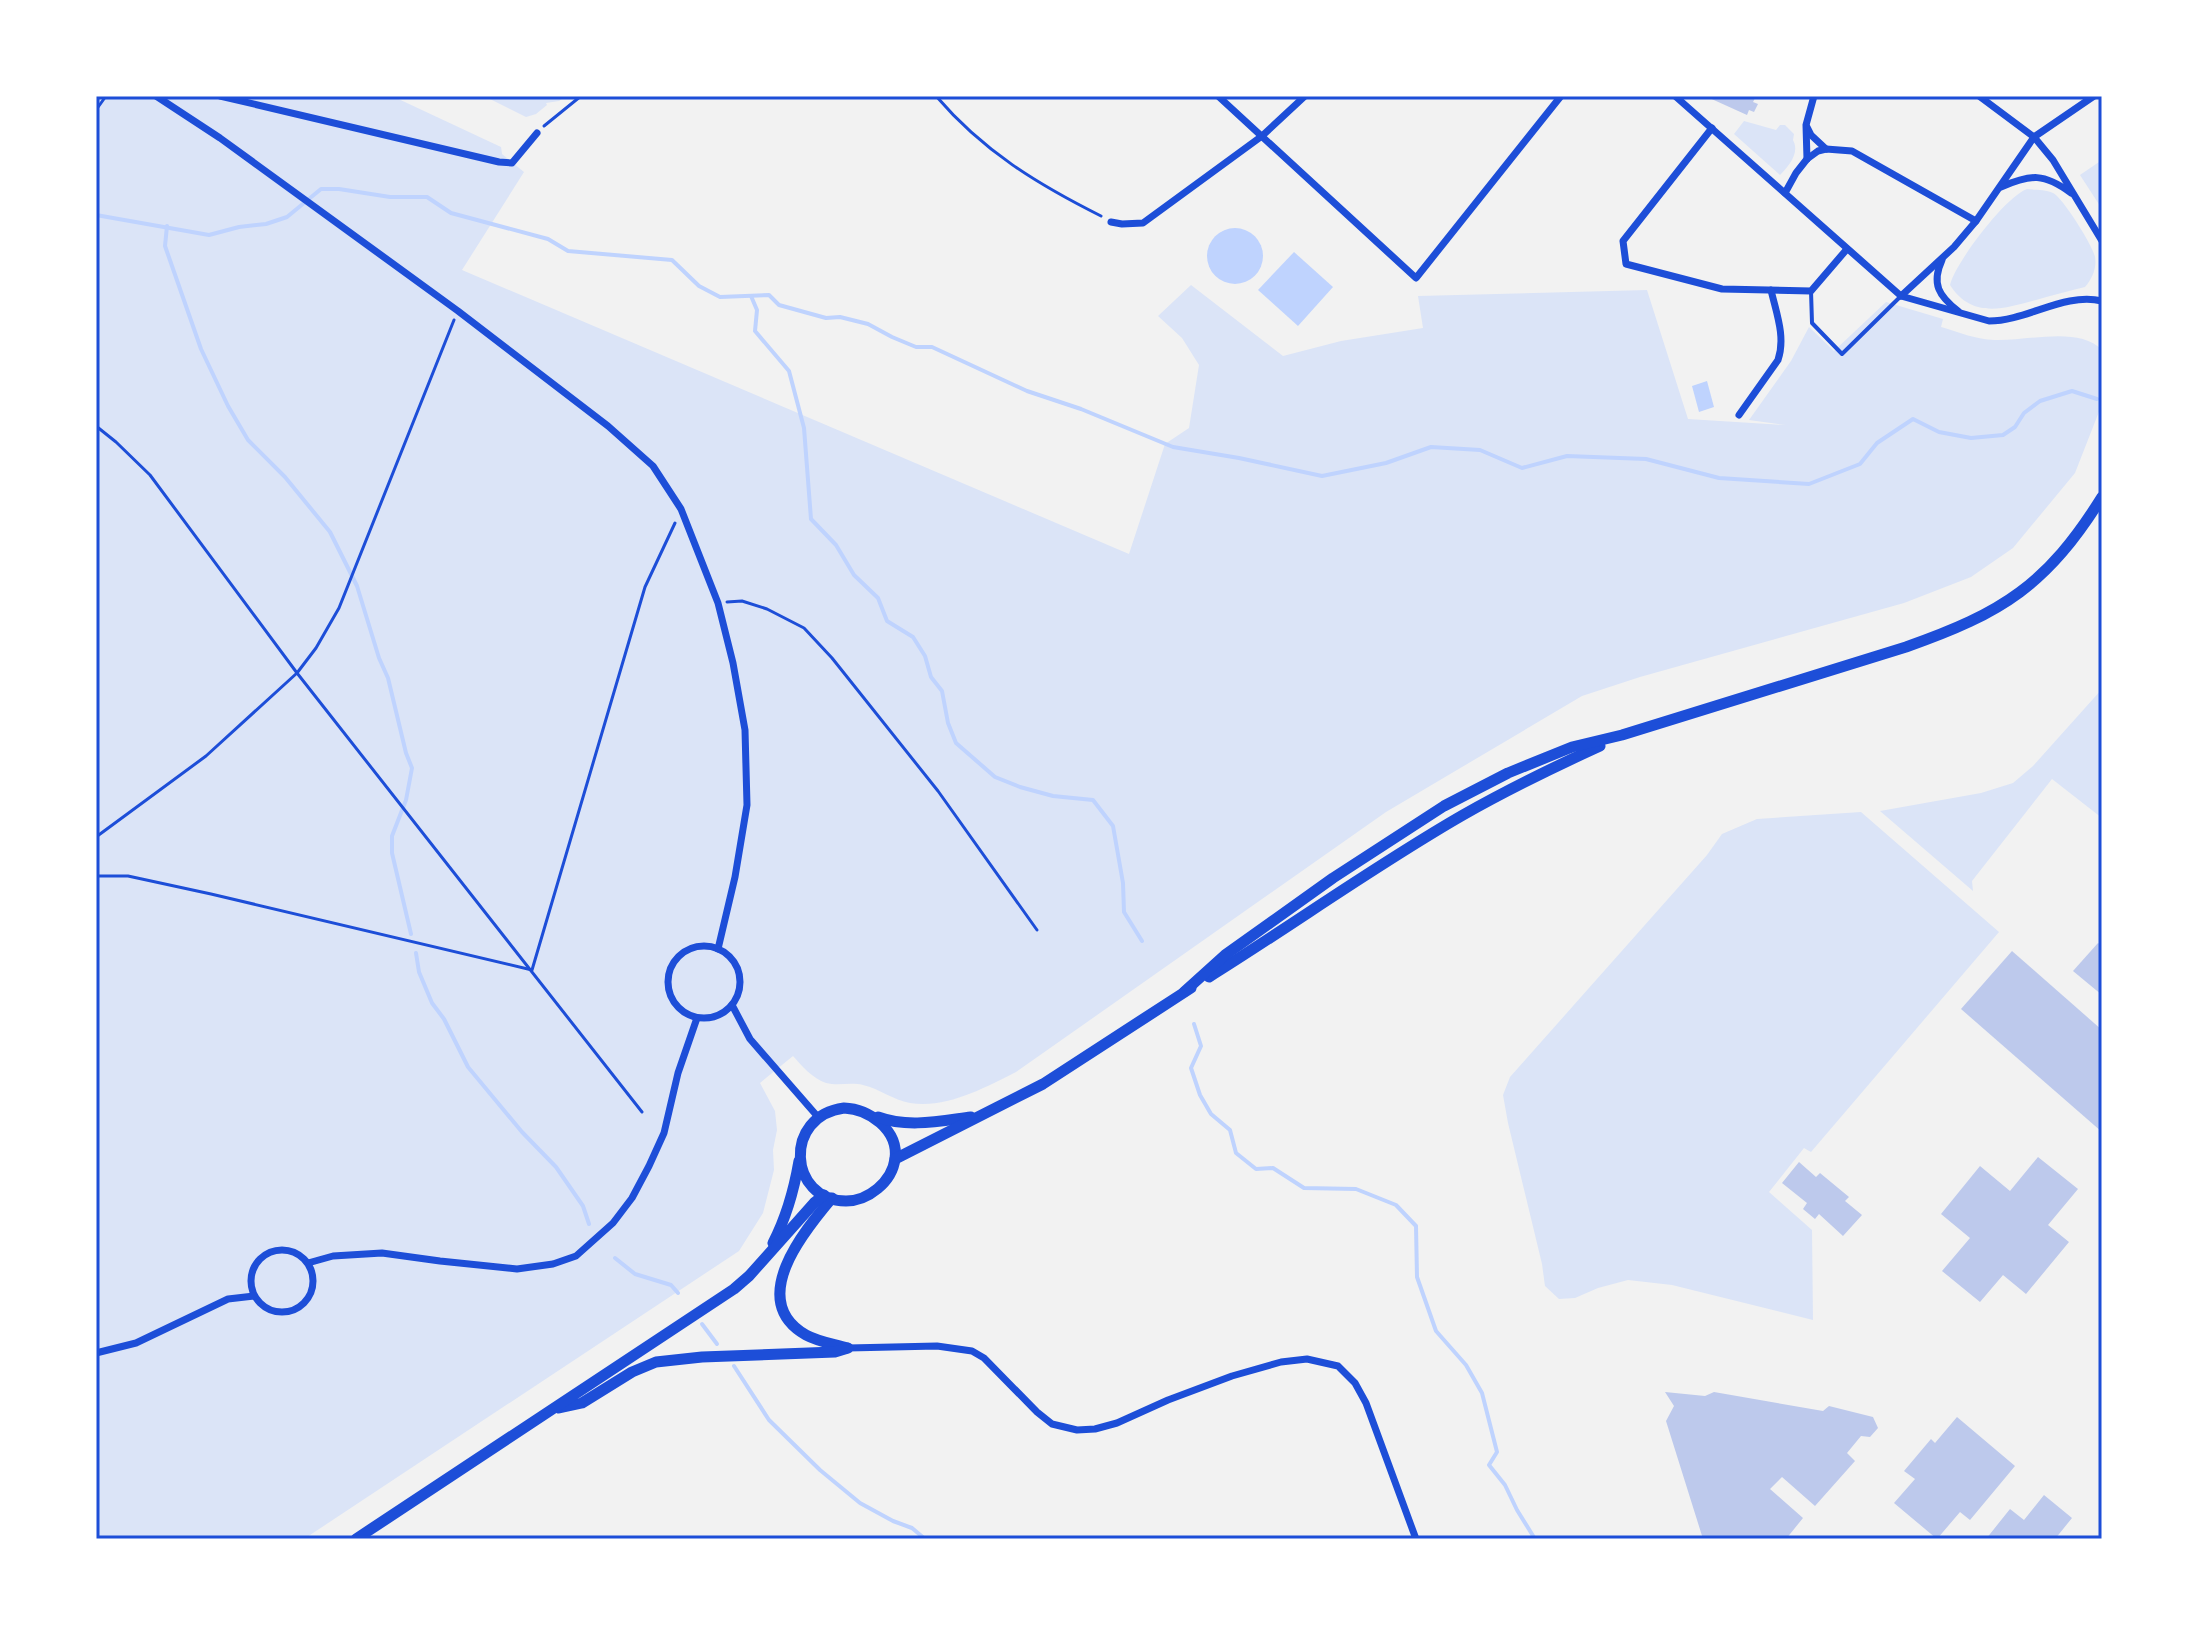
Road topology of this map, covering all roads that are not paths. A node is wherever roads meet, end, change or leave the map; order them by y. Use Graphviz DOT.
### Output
graph roads {
  1 [pos="156,96"];
  2 [pos="220,96"];
  3 [pos="1218,96"];
  4 [pos="1305,96"];
  5 [pos="1561,96"];
  6 [pos="1675,96"];
  7 [pos="1814,96"];
  8 [pos="1979,96"];
  9 [pos="2094,96"];
  10 [pos="1806,125"];
  11 [pos="1712,128"];
  12 [pos="537,133"];
  13 [pos="1262,136"];
  14 [pos="2034,137"];
  15 [pos="1826,149"];
  16 [pos="1807,159"];
  17 [pos="1999,188"];
  18 [pos="1785,193"];
  19 [pos="2076,197"];
  20 [pos="1976,221"];
  21 [pos="1111,222"];
  22 [pos="2102,241"];
  23 [pos="1847,249"];
  24 [pos="1944,257"];
  25 [pos="1771,290"];
  26 [pos="1811,291"];
  27 [pos="1901,296"];
  28 [pos="2102,301"];
  29 [pos="1962,315"];
  30 [pos="1739,415"];
  31 [pos="2102,497"];
  32 [pos="1622,735"];
  33 [pos="718,949"];
  34 [pos="1184,992"];
  35 [pos="732,1005"];
  36 [pos="697,1018"];
  37 [pos="869,1114"];
  38 [pos="980,1116"];
  39 [pos="818,1117"];
  40 [pos="799,1156"];
  41 [pos="895,1159"];
  42 [pos="828,1196"];
  43 [pos="766,1258"];
  44 [pos="308,1263"];
  45 [pos="254,1296"];
  46 [pos="848,1348"];
  47 [pos="96,1353"];
  48 [pos="551,1410"];
  49 [pos="356,1539"];
  50 [pos="1416,1539"];
  1 -- 33 [label="street"];
  2 -- 12 [label="street"];
  3 -- 13 [label="street"];
  4 -- 13 [label="street"];
  5 -- 13 [label="street"];
  6 -- 11 [label="street"];
  7 -- 10 [label="street"];
  8 -- 14 [label="street"];
  9 -- 14 [label="street"];
  10 -- 15 [label="street"];
  10 -- 16 [label="street"];
  11 -- 18 [label="street"];
  11 -- 25 [label="street"];
  13 -- 21 [label="street"];
  14 -- 17 [label="street"];
  14 -- 19 [label="street"];
  15 -- 16 [label="street"];
  15 -- 20 [label="street"];
  16 -- 18 [label="street"];
  17 -- 19 [label="street"];
  17 -- 20 [label="street"];
  18 -- 23 [label="street"];
  19 -- 22 [label="street"];
  20 -- 24 [label="street"];
  23 -- 26 [label="street"];
  23 -- 27 [label="street"];
  24 -- 27 [label="street"];
  24 -- 29 [label="street"];
  25 -- 26 [label="street"];
  25 -- 30 [label="street"];
  26 -- 27 [label="lane"];
  27 -- 29 [label="street"];
  28 -- 29 [label="street"];
  31 -- 32 [label="main road"];
  32 -- 34 [label="main road"];
  32 -- 34 [label="main road"];
  33 -- 35 [label="street"];
  33 -- 36 [label="street"];
  34 -- 38 [label="main road"];
  35 -- 36 [label="street"];
  35 -- 39 [label="street"];
  36 -- 44 [label="street"];
  37 -- 38 [label="main road"];
  37 -- 39 [label="main road"];
  37 -- 41 [label="main road"];
  38 -- 41 [label="main road"];
  39 -- 40 [label="main road"];
  40 -- 42 [label="main road"];
  40 -- 43 [label="main road"];
  41 -- 42 [label="main road"];
  42 -- 43 [label="main road"];
  42 -- 46 [label="main road"];
  43 -- 48 [label="main road"];
  44 -- 45 [label="street"];
  44 -- 45 [label="street"];
  45 -- 47 [label="street"];
  46 -- 48 [label="main road"];
  46 -- 50 [label="street"];
  48 -- 49 [label="main road"];
}
